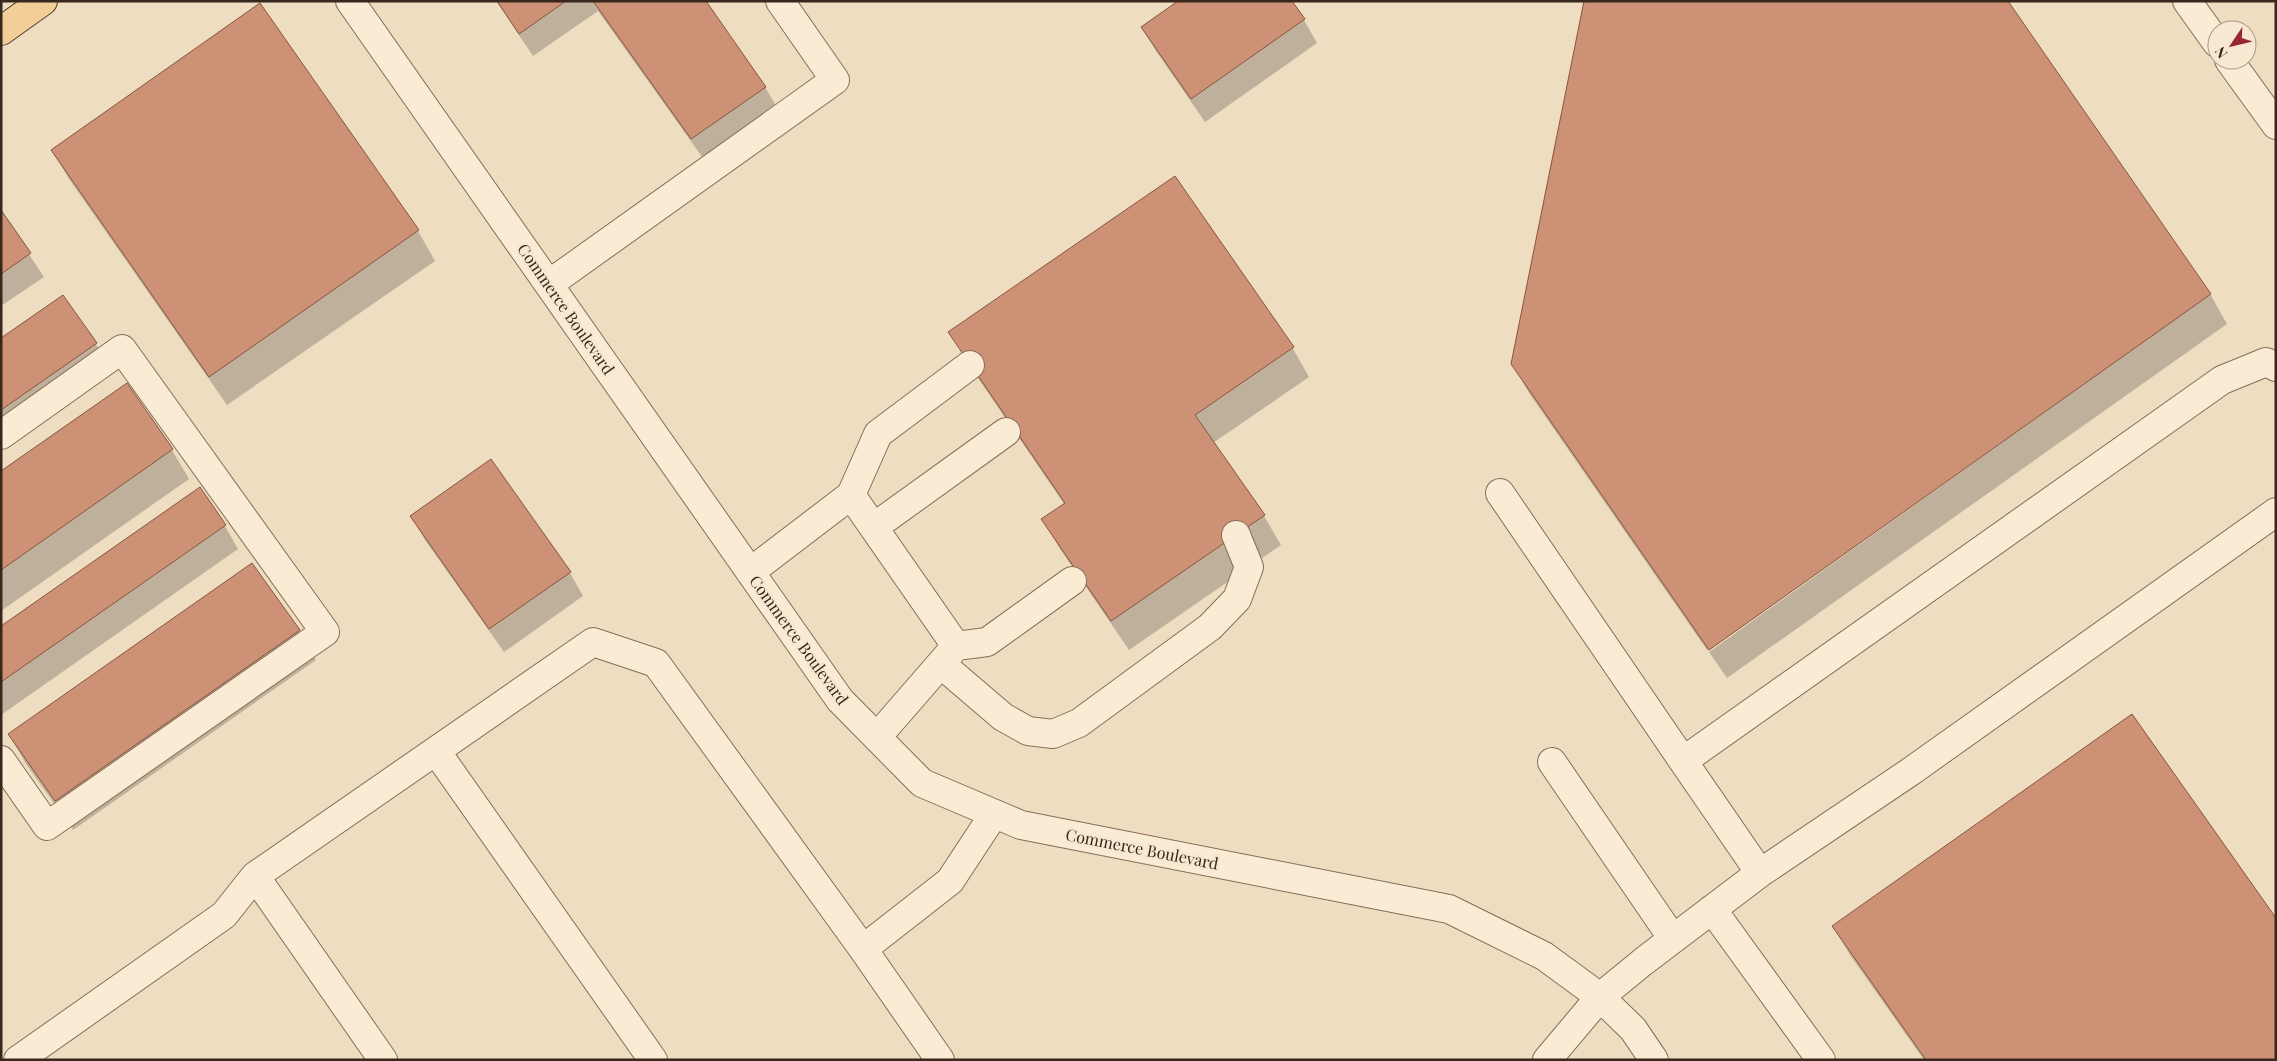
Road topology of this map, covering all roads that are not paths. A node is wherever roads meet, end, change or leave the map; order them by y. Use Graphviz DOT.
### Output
graph roads {
  1 [pos="43,1"];
  2 [pos="350,1"];
  3 [pos="780,1"];
  4 [pos="2187,1"];
  5 [pos="2207,29"];
  6 [pos="1,31"];
  7 [pos="2236,70"];
  8 [pos="2276,126"];
  9 [pos="549,284"];
  10 [pos="970,365"];
  11 [pos="2276,367"];
  12 [pos="1006,432"];
  13 [pos="1,436"];
  14 [pos="1500,493"];
  15 [pos="851,496"];
  16 [pos="2276,512"];
  17 [pos="874,528"];
  18 [pos="1236,535"];
  19 [pos="750,572"];
  20 [pos="1072,581"];
  21 [pos="949,655"];
  22 [pos="877,737"];
  23 [pos="436,751"];
  24 [pos="1,760"];
  25 [pos="1552,762"];
  26 [pos="1683,762"];
  27 [pos="994,814"];
  28 [pos="1760,873"];
  29 [pos="255,876"];
  30 [pos="1712,909"];
  31 [pos="1673,939"];
  32 [pos="863,949"];
  33 [pos="1600,997"];
  34 [pos="18,1060"];
  35 [pos="383,1060"];
  36 [pos="653,1060"];
  37 [pos="940,1060"];
  38 [pos="1547,1060"];
  39 [pos="1654,1060"];
  40 [pos="1821,1060"];
  1 -- 6 [label="main road"];
  2 -- 9 [label="street, Commerce Boulevard"];
  3 -- 9 [label="street"];
  4 -- 5 [label="street"];
  7 -- 8 [label="street"];
  9 -- 19 [label="street, Commerce Boulevard"];
  10 -- 15 [label="street"];
  11 -- 26 [label="street"];
  12 -- 17 [label="street"];
  13 -- 24 [label="street"];
  14 -- 26 [label="street"];
  15 -- 17 [label="street"];
  15 -- 19 [label="street"];
  16 -- 28 [label="street"];
  17 -- 21 [label="street"];
  18 -- 21 [label="street"];
  19 -- 22 [label="street, Commerce Boulevard"];
  20 -- 21 [label="street"];
  21 -- 22 [label="street"];
  22 -- 27 [label="street, Commerce Boulevard"];
  23 -- 29 [label="street"];
  23 -- 32 [label="street"];
  23 -- 36 [label="street"];
  25 -- 31 [label="street"];
  26 -- 28 [label="street"];
  27 -- 32 [label="street"];
  27 -- 33 [label="street, Commerce Boulevard"];
  28 -- 30 [label="street"];
  29 -- 34 [label="street"];
  29 -- 35 [label="street"];
  30 -- 31 [label="street"];
  30 -- 40 [label="street"];
  31 -- 33 [label="street"];
  32 -- 37 [label="street"];
  33 -- 38 [label="street"];
  33 -- 39 [label="street, Commerce Boulevard"];
}
